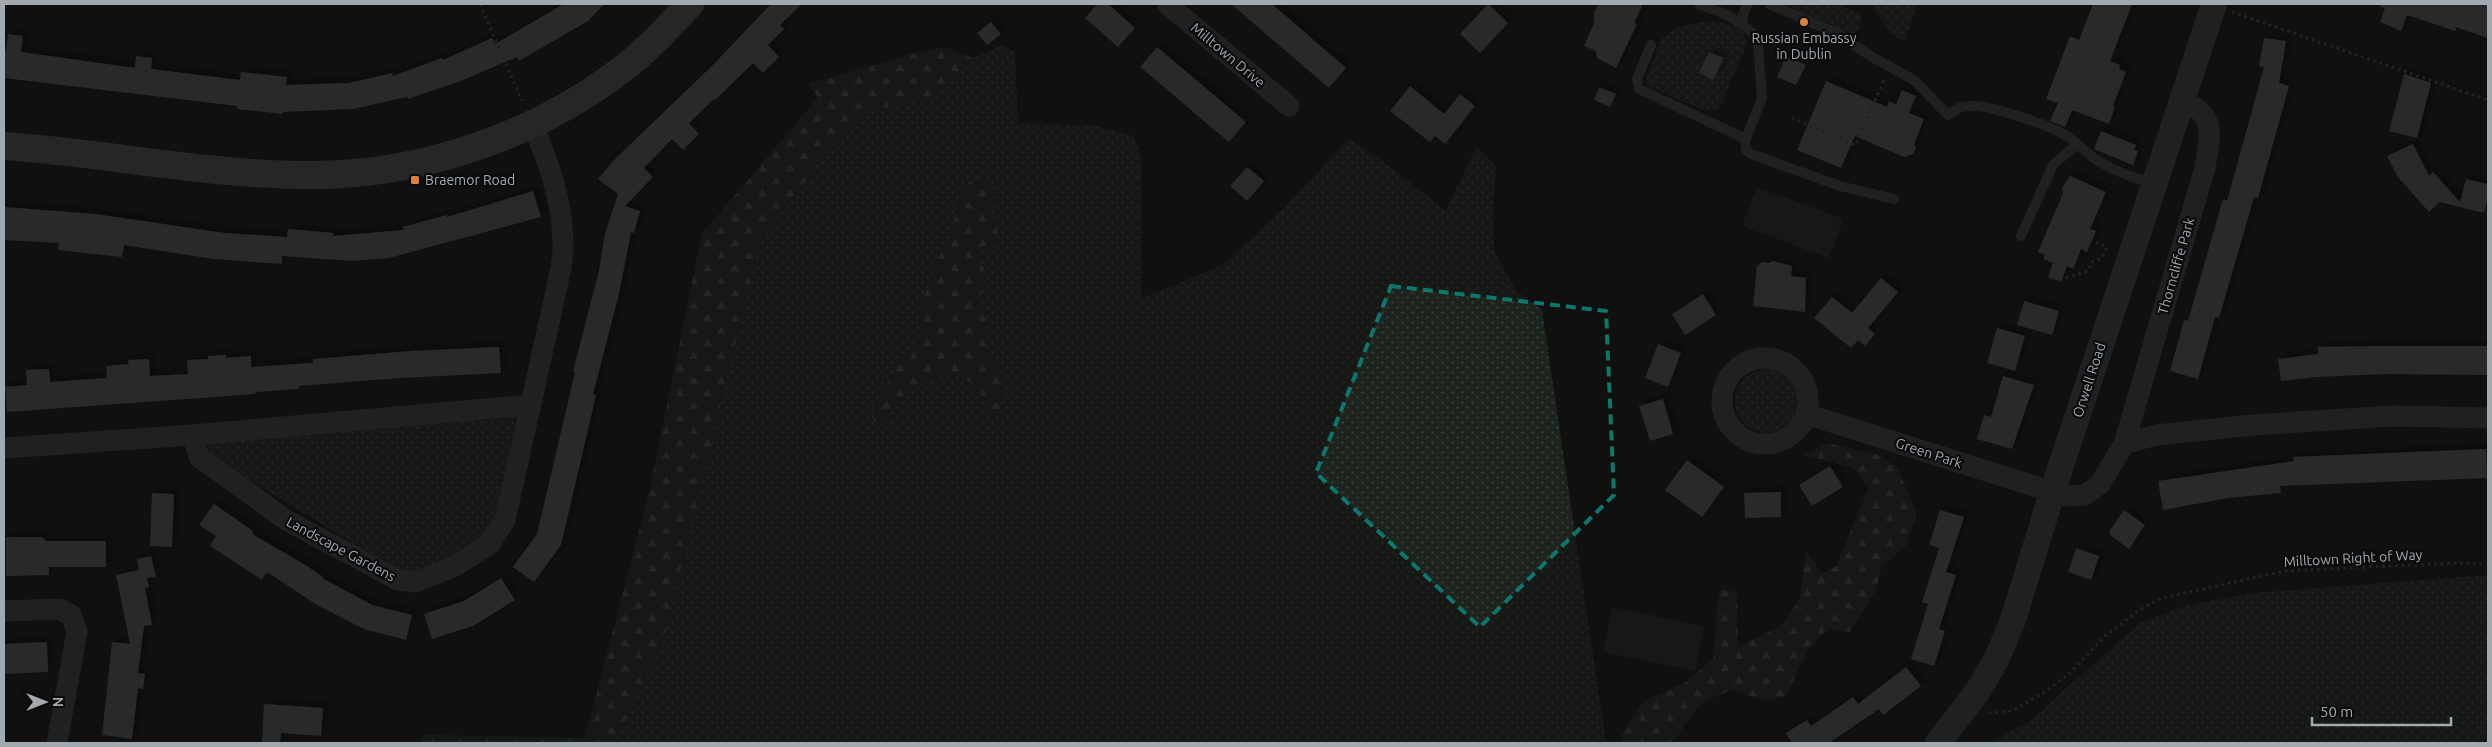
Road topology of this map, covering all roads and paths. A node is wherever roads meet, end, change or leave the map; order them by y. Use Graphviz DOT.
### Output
graph roads {
  1 [pos="480,4"];
  2 [pos="690,4"];
  3 [pos="1167,4"];
  4 [pos="1698,4"];
  5 [pos="1748,4"];
  6 [pos="1769,4"];
  7 [pos="2213,5"];
  8 [pos="1743,25"];
  9 [pos="1651,45"];
  10 [pos="1890,66"];
  11 [pos="2181,100"];
  12 [pos="2488,100"];
  13 [pos="1290,106"];
  14 [pos="527,112"];
  15 [pos="1792,118"];
  16 [pos="1746,139"];
  17 [pos="2077,144"];
  18 [pos="4,146"];
  19 [pos="2153,184"];
  20 [pos="1894,198"];
  21 [pos="2021,236"];
  22 [pos="2107,247"];
  23 [pos="2066,278"];
  24 [pos="530,405"];
  25 [pos="1806,414"];
  26 [pos="2488,418"];
  27 [pos="193,435"];
  28 [pos="2124,444"];
  29 [pos="4,448"];
  30 [pos="2052,493"];
  31 [pos="2488,564"];
  32 [pos="4,611"];
  33 [pos="1961,715"];
  34 [pos="57,743"];
  35 [pos="1938,743"];
  1 -- 14 [label="path"];
  2 -- 14 [label="main road"];
  3 -- 13 [label="street, Milltown Drive"];
  4 -- 8 [label="lane"];
  5 -- 8 [label="lane"];
  6 -- 10 [label="lane"];
  7 -- 11 [label="street, Orwell Road"];
  7 -- 12 [label="path"];
  8 -- 16 [label="lane"];
  9 -- 16 [label="lane"];
  10 -- 15 [label="path"];
  10 -- 17 [label="lane"];
  11 -- 19 [label="street, Orwell Road"];
  11 -- 28 [label="street, Thorncliffe Park"];
  14 -- 18 [label="main road"];
  14 -- 24 [label="street, Landscape Gardens"];
  16 -- 20 [label="lane"];
  17 -- 19 [label="lane"];
  17 -- 21 [label="lane"];
  19 -- 30 [label="street, Orwell Road"];
  22 -- 23 [label="path"];
  24 -- 27 [label="street"];
  24 -- 27 [label="street, Landscape Gardens"];
  25 -- 25 [label="street"];
  25 -- 30 [label="street, Green Park"];
  26 -- 28 [label="street"];
  27 -- 29 [label="street"];
  28 -- 30 [label="street, Thorncliffe Park"];
  30 -- 33 [label="street, Orwell Road"];
  31 -- 33 [label="path, Milltown Right of Way"];
  32 -- 34 [label="street"];
  33 -- 35 [label="street, Orwell Road"];
}
